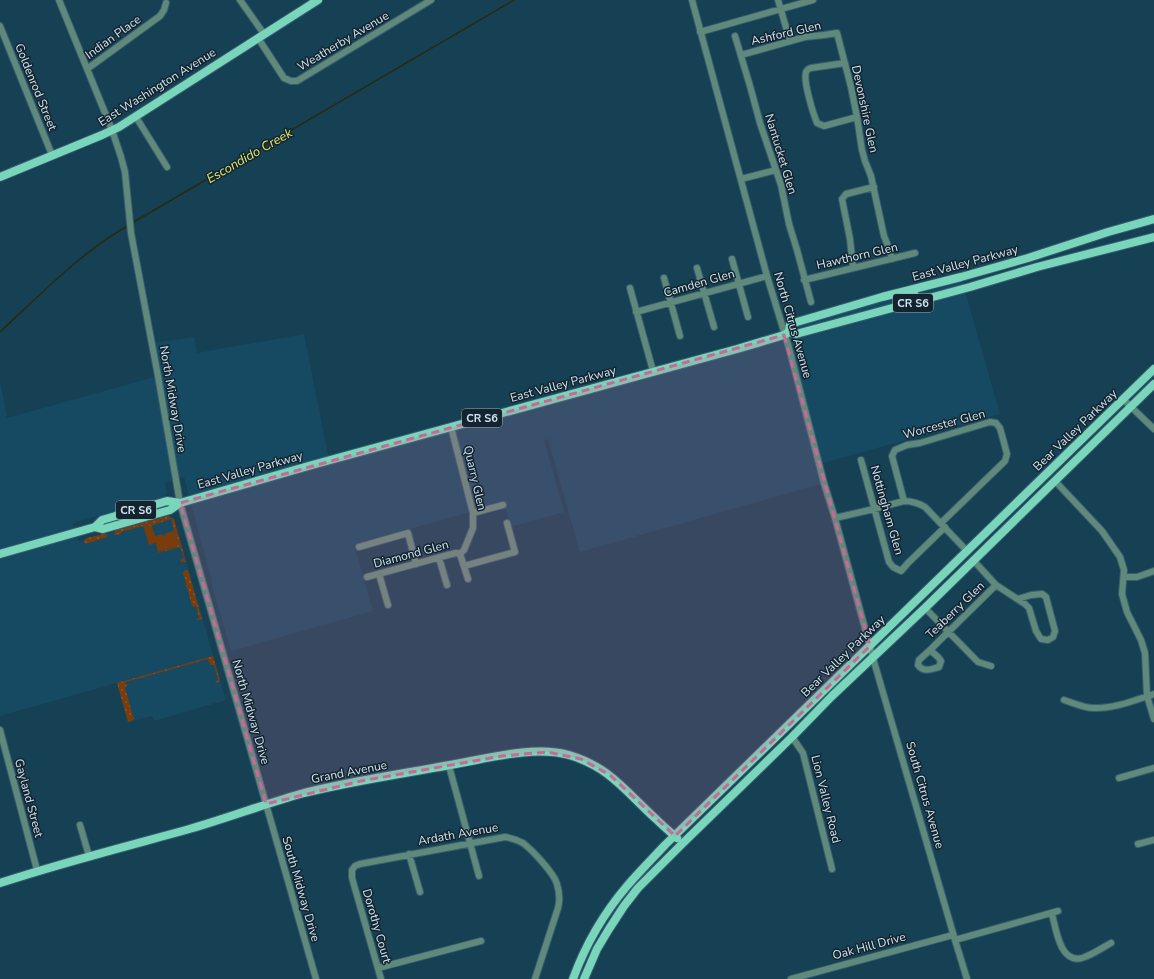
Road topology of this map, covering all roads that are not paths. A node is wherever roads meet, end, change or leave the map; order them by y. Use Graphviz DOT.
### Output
graph roads {
  1 [pos="59,0"];
  2 [pos="240,0"];
  3 [pos="318,0"];
  4 [pos="431,0"];
  5 [pos="692,0"];
  6 [pos="778,0"];
  7 [pos="813,0"];
  8 [pos="166,3"];
  9 [pos="781,9"];
  10 [pos="0,26"];
  11 [pos="700,32"];
  12 [pos="837,33"];
  13 [pos="261,36"];
  14 [pos="735,36"];
  15 [pos="790,41"];
  16 [pos="741,55"];
  17 [pos="845,64"];
  18 [pos="87,69"];
  19 [pos="136,117"];
  20 [pos="857,117"];
  21 [pos="112,130"];
  22 [pos="52,155"];
  23 [pos="167,167"];
  24 [pos="776,170"];
  25 [pos="0,177"];
  26 [pos="740,179"];
  27 [pos="874,187"];
  28 [pos="1154,219"];
  29 [pos="1154,237"];
  30 [pos="915,253"];
  31 [pos="732,259"];
  32 [pos="892,259"];
  33 [pos="853,267"];
  34 [pos="697,268"];
  35 [pos="767,276"];
  36 [pos="664,278"];
  37 [pos="804,280"];
  38 [pos="739,284"];
  39 [pos="928,286"];
  40 [pos="630,288"];
  41 [pos="704,293"];
  42 [pos="811,302"];
  43 [pos="671,303"];
  44 [pos="901,306"];
  45 [pos="636,312"];
  46 [pos="748,317"];
  47 [pos="714,327"];
  48 [pos="787,333"];
  49 [pos="680,336"];
  50 [pos="1154,369"];
  51 [pos="653,372"];
  52 [pos="1154,384"];
  53 [pos="1123,399"];
  54 [pos="1131,407"];
  55 [pos="451,426"];
  56 [pos="1154,430"];
  57 [pos="861,460"];
  58 [pos="1055,481"];
  59 [pos="904,501"];
  60 [pos="180,503"];
  61 [pos="503,505"];
  62 [pos="874,509"];
  63 [pos="472,513"];
  64 [pos="835,518"];
  65 [pos="507,523"];
  66 [pos="943,525"];
  67 [pos="359,547"];
  68 [pos="967,551"];
  69 [pos="0,554"];
  70 [pos="460,554"];
  71 [pos="440,558"];
  72 [pos="974,560"];
  73 [pos="416,564"];
  74 [pos="464,566"];
  75 [pos="1154,572"];
  76 [pos="379,574"];
  77 [pos="366,577"];
  78 [pos="1124,578"];
  79 [pos="468,579"];
  80 [pos="448,584"];
  81 [pos="996,585"];
  82 [pos="1018,599"];
  83 [pos="388,605"];
  84 [pos="925,608"];
  85 [pos="948,632"];
  86 [pos="870,646"];
  87 [pos="930,650"];
  88 [pos="873,657"];
  89 [pos="991,666"];
  90 [pos="1151,695"];
  91 [pos="1064,700"];
  92 [pos="1154,719"];
  93 [pos="0,730"];
  94 [pos="792,738"];
  95 [pos="449,766"];
  96 [pos="1154,768"];
  97 [pos="1119,778"];
  98 [pos="266,804"];
  99 [pos="80,825"];
  100 [pos="675,836"];
  101 [pos="1154,840"];
  102 [pos="470,843"];
  103 [pos="683,843"];
  104 [pos="1138,844"];
  105 [pos="409,854"];
  106 [pos="89,856"];
  107 [pos="832,869"];
  108 [pos="37,870"];
  109 [pos="479,876"];
  110 [pos="352,878"];
  111 [pos="0,883"];
  112 [pos="420,892"];
  113 [pos="1058,912"];
  114 [pos="1052,914"];
  115 [pos="954,938"];
  116 [pos="481,941"];
  117 [pos="1111,943"];
  118 [pos="378,968"];
  119 [pos="316,979"];
  120 [pos="381,979"];
  121 [pos="535,979"];
  122 [pos="573,979"];
  123 [pos="584,979"];
  124 [pos="791,979"];
  125 [pos="967,979"];
  1 -- 18 [label="street, North Midway Drive"];
  2 -- 13 [label="street, Weatherby Avenue"];
  3 -- 13 [label="main road, East Washington Avenue"];
  4 -- 13 [label="street, Weatherby Avenue"];
  5 -- 11 [label="street, North Citrus Avenue"];
  6 -- 9 [label="street"];
  7 -- 9 [label="street"];
  8 -- 18 [label="street, Indian Place"];
  9 -- 11 [label="street"];
  9 -- 15 [label="street"];
  10 -- 22 [label="street, Goldenrod Street"];
  11 -- 26 [label="street, North Citrus Avenue"];
  12 -- 15 [label="street, Ashford Glen"];
  12 -- 17 [label="street, Devonshire Glen"];
  13 -- 19 [label="main road, East Washington Avenue"];
  14 -- 16 [label="street, Nantucket Glen"];
  15 -- 16 [label="street, Ashford Glen"];
  16 -- 24 [label="street, Nantucket Glen"];
  17 -- 20 [label="street, Devonshire Glen"];
  17 -- 20 [label="street"];
  18 -- 21 [label="street, North Midway Drive"];
  19 -- 21 [label="main road, East Washington Avenue"];
  19 -- 23 [label="street"];
  20 -- 27 [label="street, Devonshire Glen"];
  21 -- 22 [label="main road, East Washington Avenue"];
  21 -- 60 [label="street, North Midway Drive"];
  22 -- 25 [label="main road, East Washington Avenue"];
  24 -- 26 [label="street"];
  24 -- 37 [label="street, Nantucket Glen"];
  26 -- 35 [label="street, North Citrus Avenue"];
  27 -- 32 [label="street, Devonshire Glen"];
  27 -- 33 [label="street"];
  28 -- 39 [label="main road, East Valley Parkway / CR S6"];
  29 -- 44 [label="main road, East Valley Parkway / CR S6"];
  30 -- 32 [label="street, Hawthorn Glen"];
  31 -- 38 [label="street"];
  32 -- 33 [label="street, Hawthorn Glen"];
  33 -- 37 [label="street, Hawthorn Glen"];
  34 -- 41 [label="street"];
  35 -- 38 [label="street, Camden Glen"];
  35 -- 48 [label="street, North Citrus Avenue"];
  36 -- 43 [label="street"];
  37 -- 42 [label="street, Nantucket Glen"];
  38 -- 41 [label="street, Camden Glen"];
  38 -- 46 [label="street"];
  39 -- 44 [label="main road"];
  39 -- 48 [label="main road, East Valley Parkway / CR S6"];
  40 -- 45 [label="street"];
  41 -- 43 [label="street, Camden Glen"];
  41 -- 47 [label="street"];
  43 -- 45 [label="street, Camden Glen"];
  43 -- 49 [label="street"];
  44 -- 48 [label="main road, East Valley Parkway / CR S6"];
  45 -- 51 [label="street"];
  48 -- 51 [label="main road, East Valley Parkway / CR S6"];
  48 -- 64 [label="street, North Citrus Avenue"];
  50 -- 53 [label="main road, Bear Valley Parkway"];
  51 -- 55 [label="main road, East Valley Parkway / CR S6"];
  52 -- 54 [label="main road, Bear Valley Parkway"];
  53 -- 54 [label="street"];
  53 -- 68 [label="main road, Bear Valley Parkway"];
  54 -- 56 [label="street"];
  54 -- 58 [label="main road, Bear Valley Parkway"];
  55 -- 60 [label="main road, East Valley Parkway / CR S6"];
  55 -- 63 [label="street, Quarry Glen"];
  57 -- 62 [label="street, Nottingham Glen"];
  58 -- 72 [label="main road, Bear Valley Parkway"];
  58 -- 78 [label="street"];
  59 -- 62 [label="street"];
  59 -- 66 [label="street"];
  59 -- 66 [label="street, Worcester Glen"];
  60 -- 69 [label="main road, East Valley Parkway / CR S6"];
  60 -- 98 [label="street, North Midway Drive"];
  61 -- 63 [label="street"];
  62 -- 64 [label="street"];
  62 -- 66 [label="street, Nottingham Glen"];
  63 -- 70 [label="street, Quarry Glen"];
  64 -- 86 [label="street, North Citrus Avenue"];
  65 -- 74 [label="street"];
  66 -- 68 [label="street"];
  67 -- 73 [label="street"];
  68 -- 86 [label="main road, Bear Valley Parkway"];
  70 -- 71 [label="street, Diamond Glen"];
  70 -- 74 [label="street"];
  71 -- 73 [label="street, Diamond Glen"];
  71 -- 80 [label="street"];
  72 -- 81 [label="street"];
  72 -- 84 [label="main road, Bear Valley Parkway"];
  73 -- 76 [label="street, Diamond Glen"];
  74 -- 79 [label="street"];
  75 -- 78 [label="street"];
  76 -- 77 [label="street, Diamond Glen"];
  76 -- 83 [label="street"];
  78 -- 90 [label="street"];
  81 -- 82 [label="street"];
  81 -- 85 [label="street, Teaberry Glen"];
  82 -- 82 [label="street"];
  84 -- 85 [label="street"];
  84 -- 88 [label="main road, Bear Valley Parkway"];
  85 -- 87 [label="street, Teaberry Glen"];
  85 -- 89 [label="street"];
  86 -- 88 [label="street, North Citrus Avenue"];
  86 -- 100 [label="main road, Bear Valley Parkway"];
  88 -- 94 [label="main road, Bear Valley Parkway"];
  88 -- 115 [label="street, South Citrus Avenue"];
  90 -- 91 [label="street"];
  90 -- 92 [label="street"];
  93 -- 108 [label="street, Gayland Street"];
  94 -- 103 [label="main road, Bear Valley Parkway"];
  94 -- 107 [label="street, Lion Valley Road"];
  95 -- 98 [label="main road, Grand Avenue"];
  95 -- 100 [label="main road, Grand Avenue"];
  95 -- 102 [label="street"];
  96 -- 97 [label="street"];
  98 -- 106 [label="main road, Grand Avenue"];
  98 -- 119 [label="street, South Midway Drive"];
  99 -- 106 [label="street"];
  100 -- 103 [label="main road, Grand Avenue"];
  100 -- 122 [label="main road, Bear Valley Parkway"];
  101 -- 104 [label="street"];
  102 -- 105 [label="street, Ardath Avenue"];
  102 -- 109 [label="street"];
  102 -- 121 [label="street, Ardath Avenue"];
  103 -- 123 [label="main road, Bear Valley Parkway"];
  105 -- 110 [label="street, Ardath Avenue"];
  105 -- 112 [label="street"];
  106 -- 108 [label="main road, Grand Avenue"];
  108 -- 111 [label="main road, Grand Avenue"];
  110 -- 118 [label="street, Dorothy Court"];
  113 -- 114 [label="street"];
  114 -- 115 [label="street"];
  114 -- 117 [label="street"];
  115 -- 124 [label="street, Oak Hill Drive"];
  115 -- 125 [label="street, South Citrus Avenue"];
  116 -- 118 [label="street"];
  118 -- 120 [label="street, Dorothy Court"];
}
